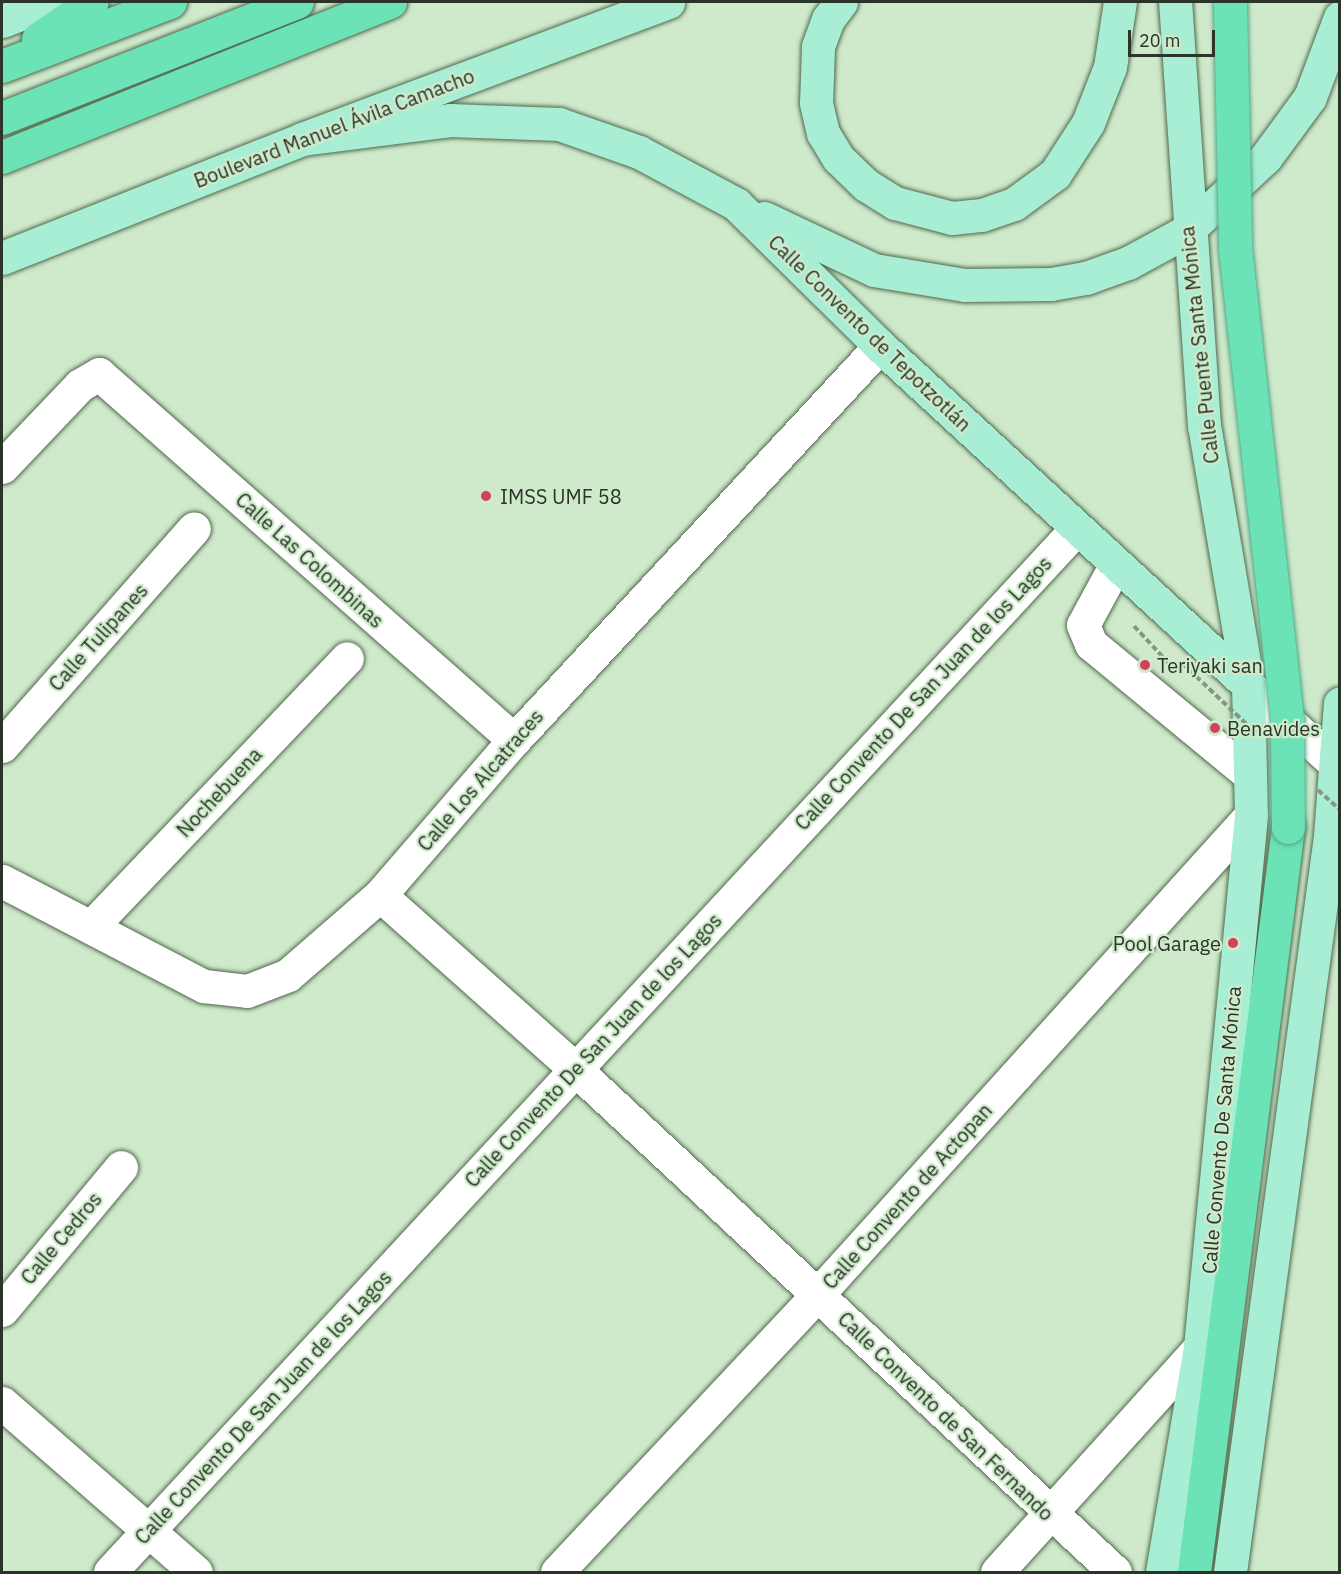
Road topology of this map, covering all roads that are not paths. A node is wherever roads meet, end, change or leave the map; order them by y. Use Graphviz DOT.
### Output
graph roads {
  1 [pos="51,2"];
  2 [pos="92,2"];
  3 [pos="170,2"];
  4 [pos="297,2"];
  5 [pos="390,2"];
  6 [pos="668,2"];
  7 [pos="841,2"];
  8 [pos="1120,2"];
  9 [pos="1175,2"];
  10 [pos="1230,2"];
  11 [pos="1340,17"];
  12 [pos="2,21"];
  13 [pos="2,65"];
  14 [pos="2,118"];
  15 [pos="302,139"];
  16 [pos="2,157"];
  17 [pos="736,204"];
  18 [pos="1187,231"];
  19 [pos="2,258"];
  20 [pos="880,346"];
  21 [pos="2,467"];
  22 [pos="194,528"];
  23 [pos="1077,528"];
  24 [pos="1116,564"];
  25 [pos="347,658"];
  26 [pos="1248,686"];
  27 [pos="1339,705"];
  28 [pos="514,740"];
  29 [pos="2,746"];
  30 [pos="1338,767"];
  31 [pos="1250,775"];
  32 [pos="1251,815"];
  33 [pos="2,881"];
  34 [pos="380,895"];
  35 [pos="91,927"];
  36 [pos="575,1069"];
  37 [pos="121,1167"];
  38 [pos="818,1294"];
  39 [pos="2,1310"];
  40 [pos="1200,1347"];
  41 [pos="2,1403"];
  42 [pos="1050,1516"];
  43 [pos="149,1530"];
  44 [pos="110,1572"];
  45 [pos="196,1572"];
  46 [pos="557,1572"];
  47 [pos="997,1572"];
  48 [pos="1115,1572"];
  49 [pos="1162,1572"];
  50 [pos="1194,1572"];
  51 [pos="1230,1572"];
  1 -- 12 [label="main road"];
  2 -- 13 [label="highway"];
  3 -- 13 [label="highway"];
  4 -- 14 [label="highway"];
  5 -- 16 [label="highway"];
  6 -- 15 [label="main road, Boulevard Manuel Ávila Camacho"];
  7 -- 8 [label="main road"];
  9 -- 18 [label="main road, Calle Puente Santa Mónica"];
  10 -- 50 [label="highway, bridge"];
  11 -- 18 [label="main road"];
  15 -- 17 [label="main road, Calle Convento de Tepotzotlán"];
  15 -- 19 [label="main road, Boulevard Manuel Ávila Camacho"];
  17 -- 18 [label="main road"];
  17 -- 20 [label="main road, Calle Convento de Tepotzotlán"];
  18 -- 26 [label="main road, Calle Puente Santa Mónica"];
  20 -- 23 [label="main road, Calle Convento de Tepotzotlán"];
  20 -- 28 [label="street, Calle Los Alcatraces"];
  21 -- 28 [label="street, Calle Las Colombinas"];
  22 -- 29 [label="street, Calle Tulipanes"];
  23 -- 24 [label="main road, Calle Convento de Tepotzotlán"];
  23 -- 36 [label="street, Calle Convento De San Juan de los Lagos"];
  24 -- 26 [label="main road, Calle Convento de Tepotzotlán"];
  24 -- 31 [label="street"];
  25 -- 35 [label="street, Nochebuena"];
  26 -- 30 [label="street, Calle Convento de Tepotzotlán"];
  26 -- 31 [label="main road, Calle Convento De Santa Mónica"];
  27 -- 30 [label="main road"];
  28 -- 34 [label="street, Calle Los Alcatraces"];
  30 -- 51 [label="main road"];
  31 -- 32 [label="main road, Calle Convento De Santa Mónica"];
  32 -- 38 [label="street, Calle Convento de Actopan"];
  32 -- 40 [label="main road, Calle Convento De Santa Mónica"];
  33 -- 35 [label="street, Calle Los Alcatraces"];
  34 -- 35 [label="street, Calle Los Alcatraces"];
  34 -- 36 [label="street, Calle Convento de San Fernando"];
  36 -- 38 [label="street, Calle Convento de San Fernando"];
  36 -- 43 [label="street, Calle Convento De San Juan de los Lagos"];
  37 -- 39 [label="street, Calle Cedros"];
  38 -- 42 [label="street, Calle Convento de San Fernando"];
  38 -- 46 [label="street, Calle Convento de Actopan"];
  40 -- 42 [label="street"];
  40 -- 49 [label="main road, Calle Convento De Santa Mónica"];
  41 -- 43 [label="street"];
  42 -- 47 [label="street"];
  42 -- 48 [label="street, Calle Convento de San Fernando"];
  43 -- 44 [label="street, Calle Convento De San Juan de los Lagos"];
  43 -- 45 [label="street"];
}
